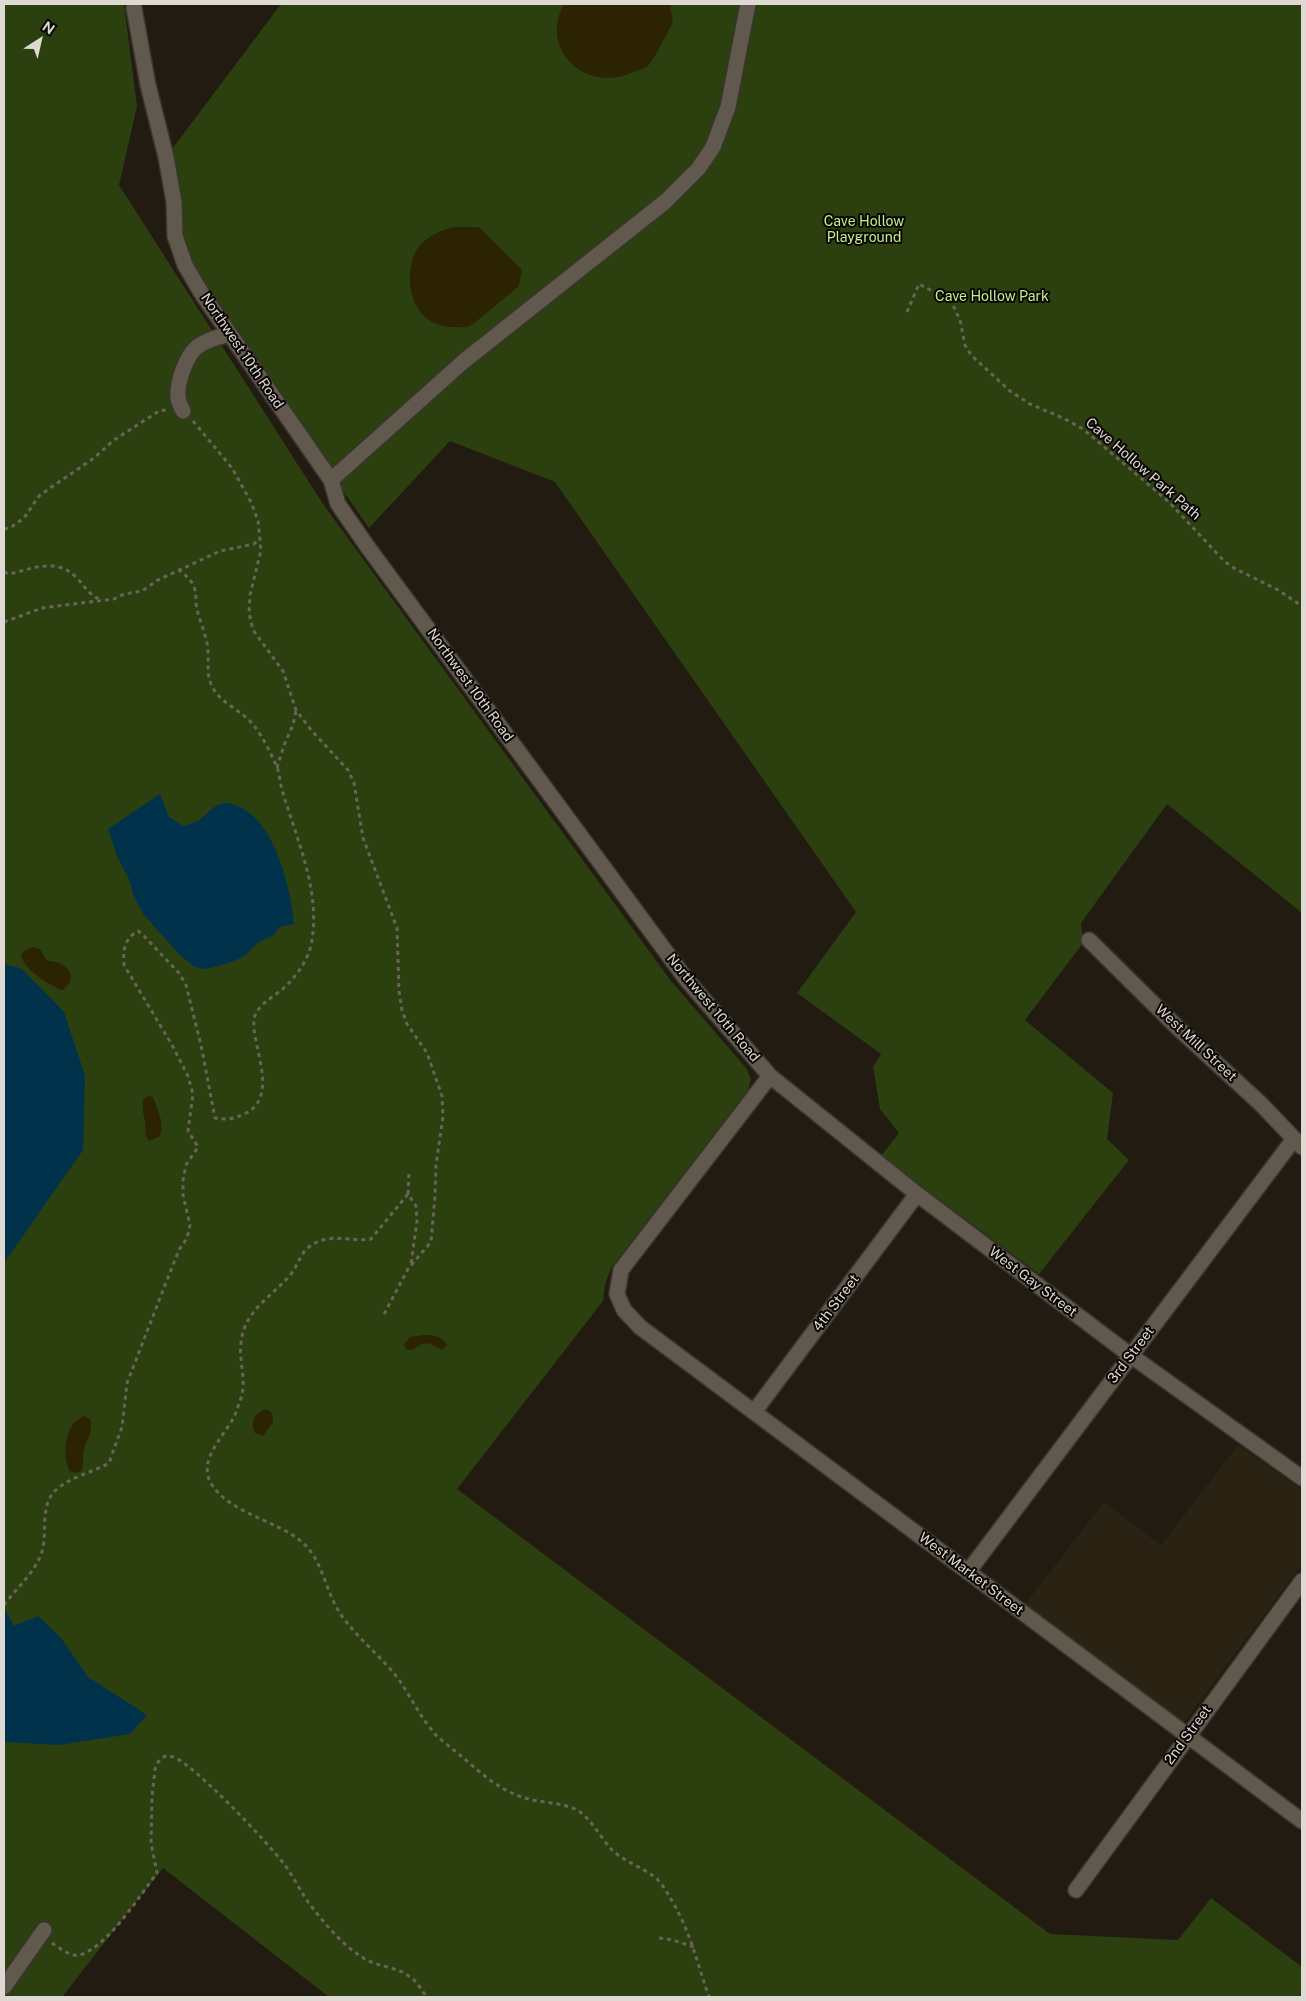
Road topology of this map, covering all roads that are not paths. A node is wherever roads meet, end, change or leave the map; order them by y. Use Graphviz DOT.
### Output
graph roads {
  1 [pos="748,4"];
  2 [pos="134,8"];
  3 [pos="230,334"];
  4 [pos="183,411"];
  5 [pos="331,480"];
  6 [pos="1089,940"];
  7 [pos="770,1076"];
  8 [pos="1298,1143"];
  9 [pos="917,1194"];
  10 [pos="1130,1355"];
  11 [pos="754,1412"];
  12 [pos="1302,1478"];
  13 [pos="968,1572"];
  14 [pos="1302,1581"];
  15 [pos="1187,1736"];
  16 [pos="1302,1821"];
  17 [pos="1076,1890"];
  18 [pos="42,1932"];
  19 [pos="4,1987"];
  1 -- 5 [label="street"];
  2 -- 3 [label="street, Northwest 10th Road"];
  3 -- 4 [label="street"];
  3 -- 5 [label="street, Northwest 10th Road"];
  5 -- 7 [label="street, Northwest 10th Road"];
  6 -- 8 [label="street, West Mill Street"];
  7 -- 9 [label="street, West Gay Street"];
  7 -- 11 [label="street, West Market Street"];
  8 -- 10 [label="street, 3rd Street"];
  9 -- 10 [label="street, West Gay Street"];
  9 -- 11 [label="street, 4th Street"];
  10 -- 12 [label="street, West Gay Street"];
  10 -- 13 [label="street, 3rd Street"];
  11 -- 13 [label="street, West Market Street"];
  13 -- 15 [label="street, West Market Street"];
  14 -- 15 [label="street, 2nd Street"];
  15 -- 16 [label="street, West Market Street"];
  15 -- 17 [label="street, 2nd Street"];
  18 -- 19 [label="street"];
}
